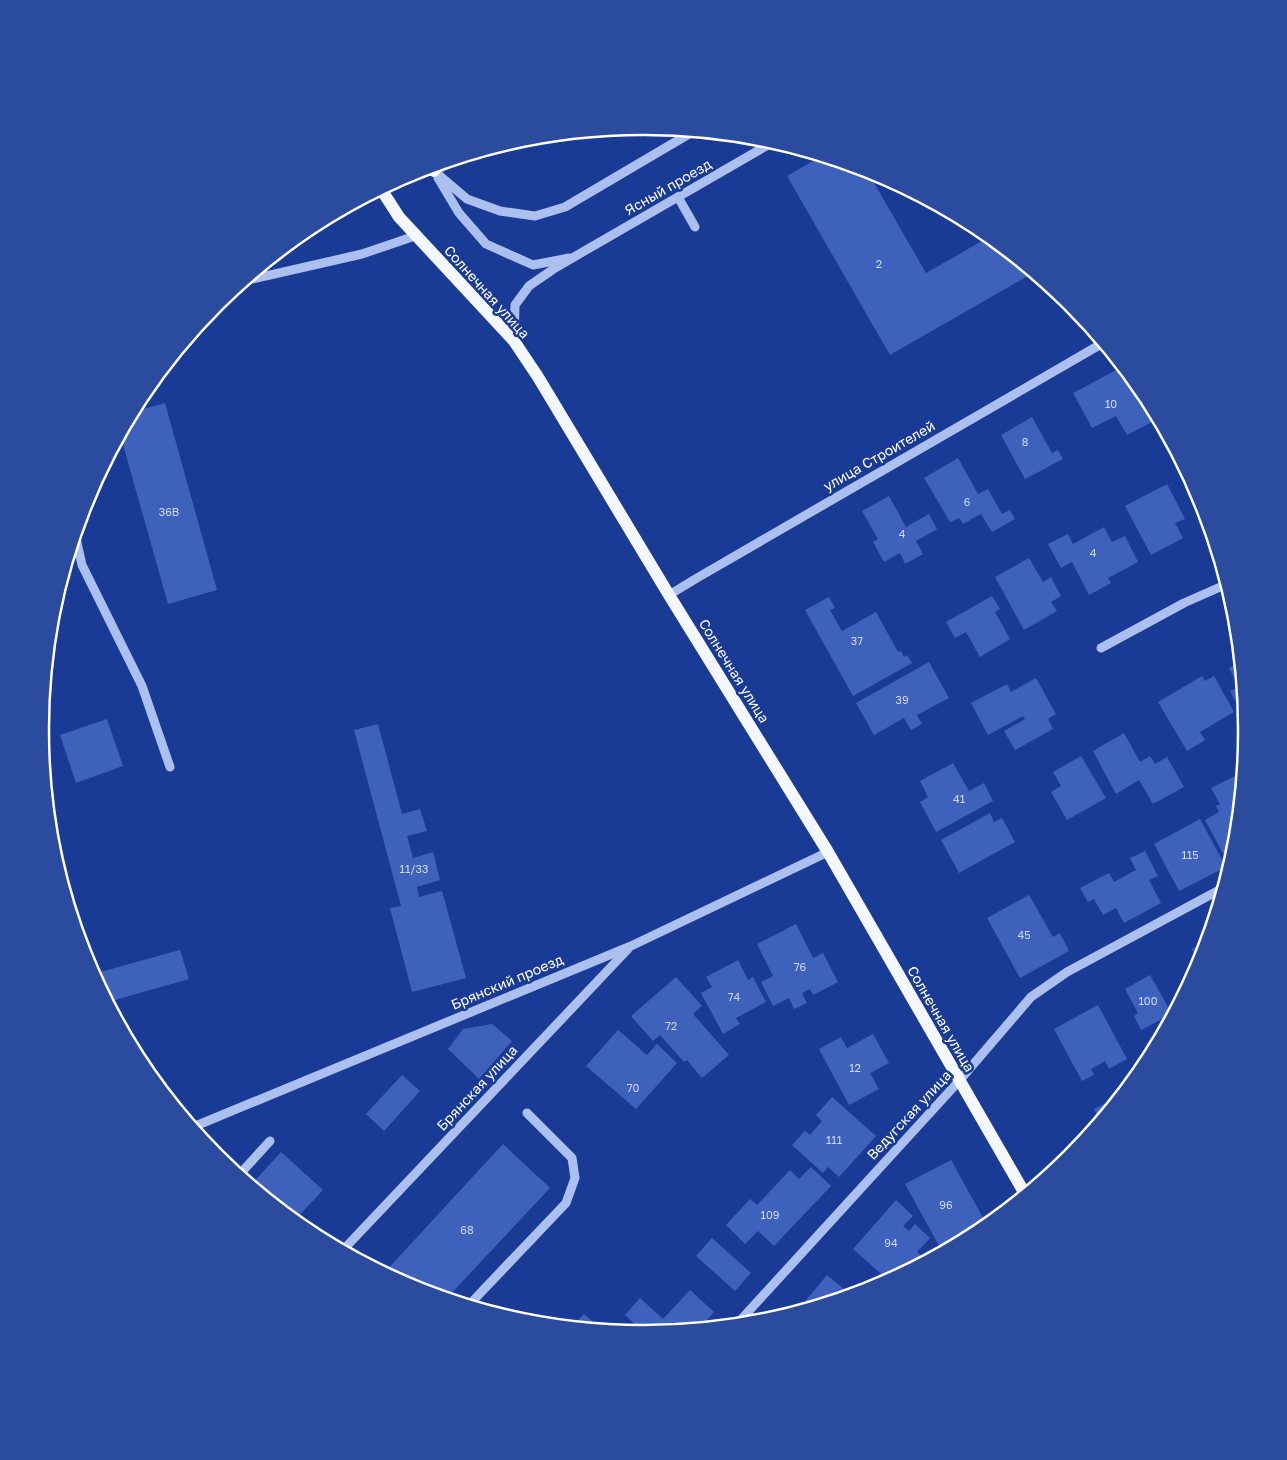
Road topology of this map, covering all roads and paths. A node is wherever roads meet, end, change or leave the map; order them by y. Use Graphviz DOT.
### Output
graph roads {
  1 [pos="685,137"];
  2 [pos="763,148"];
  3 [pos="437,173"];
  4 [pos="435,174"];
  5 [pos="385,195"];
  6 [pos="678,197"];
  7 [pos="695,227"];
  8 [pos="415,236"];
  9 [pos="576,256"];
  10 [pos="257,278"];
  11 [pos="514,341"];
  12 [pos="1097,346"];
  13 [pos="78,546"];
  14 [pos="1221,587"];
  15 [pos="669,596"];
  16 [pos="1101,648"];
  17 [pos="170,767"];
  18 [pos="828,852"];
  19 [pos="1216,892"];
  20 [pos="631,946"];
  21 [pos="960,1081"];
  22 [pos="527,1113"];
  23 [pos="198,1124"];
  24 [pos="270,1141"];
  25 [pos="244,1170"];
  26 [pos="1022,1189"];
  27 [pos="347,1246"];
  28 [pos="474,1299"];
  29 [pos="745,1316"];
  1 -- 3 [label="street"];
  2 -- 6 [label="street, Ясный проезд"];
  4 -- 9 [label="street, Ясный проезд"];
  5 -- 8 [label="main road, Солнечная улица"];
  6 -- 7 [label="street"];
  6 -- 9 [label="street, Ясный проезд"];
  8 -- 10 [label="street"];
  8 -- 11 [label="main road, Солнечная улица"];
  9 -- 11 [label="street, Ясный проезд"];
  11 -- 15 [label="main road, Солнечная улица"];
  12 -- 15 [label="street, улица Строителей"];
  13 -- 17 [label="street"];
  14 -- 16 [label="street"];
  15 -- 18 [label="main road, Солнечная улица"];
  18 -- 20 [label="street, Брянский проезд"];
  18 -- 21 [label="main road, Солнечная улица"];
  19 -- 21 [label="street, Ведугская улица"];
  20 -- 23 [label="street, Брянский проезд"];
  20 -- 27 [label="street, Брянская улица"];
  21 -- 26 [label="main road, Солнечная улица"];
  21 -- 29 [label="street, Ведугская улица"];
  22 -- 28 [label="street"];
  24 -- 25 [label="street"];
}
